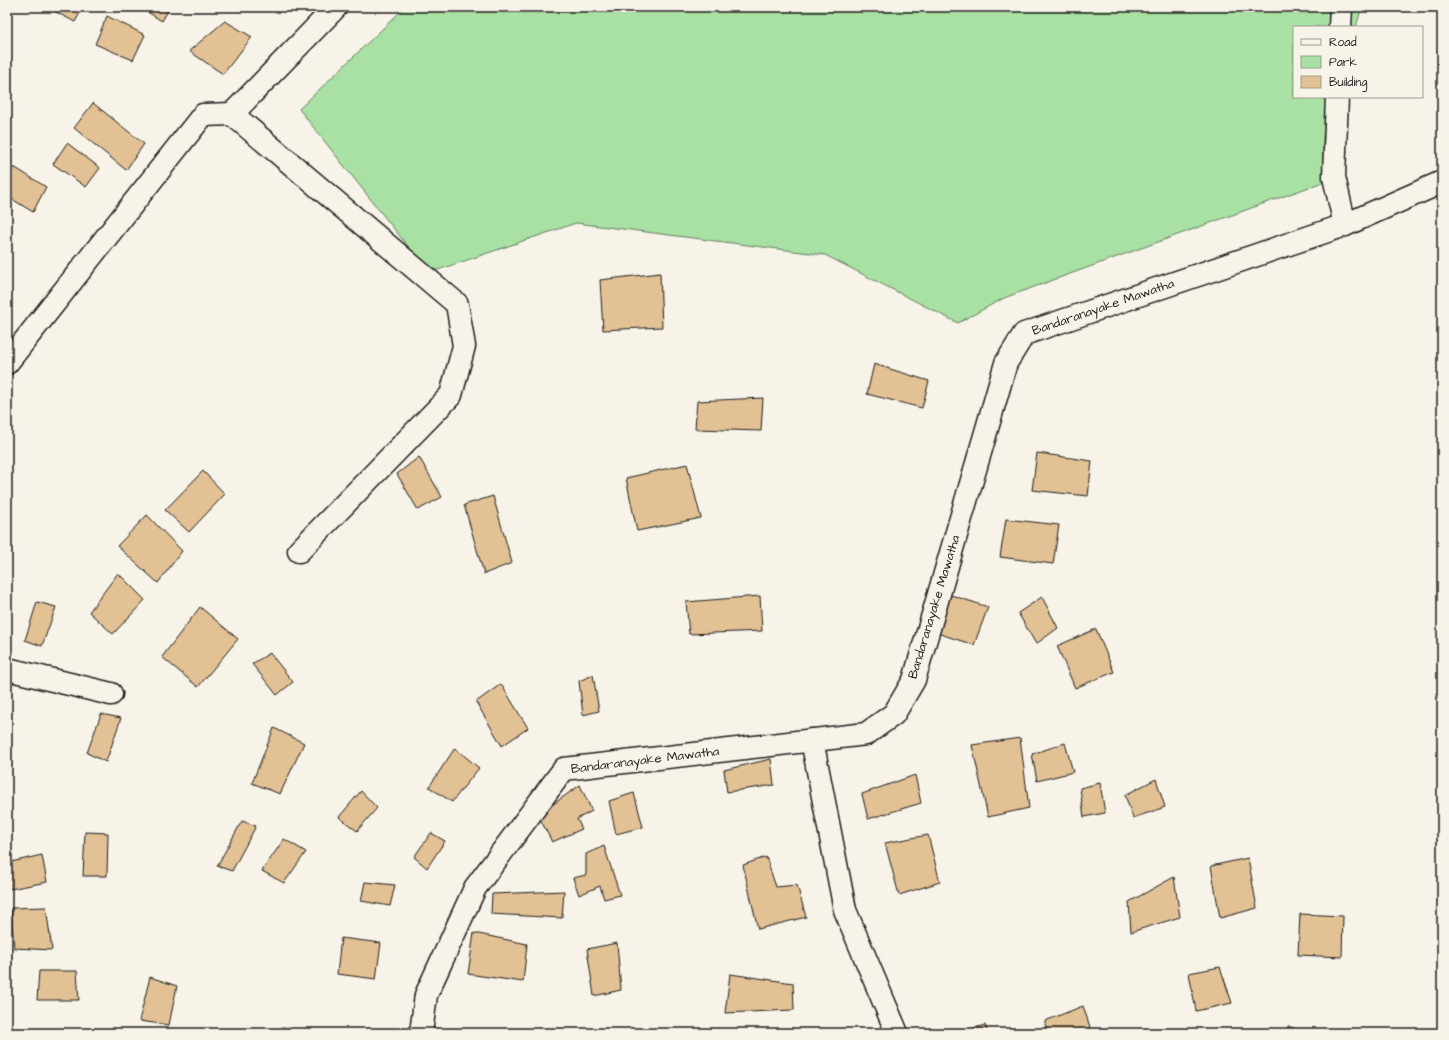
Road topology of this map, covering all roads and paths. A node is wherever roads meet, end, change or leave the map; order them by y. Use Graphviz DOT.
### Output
graph roads {
  1 [pos="336,7"];
  2 [pos="1341,7"];
  3 [pos="1340,26"];
  4 [pos="1337,98"];
  5 [pos="232,114"];
  6 [pos="1442,182"];
  7 [pos="1345,225"];
  8 [pos="7,363"];
  9 [pos="299,551"];
  10 [pos="7,669"];
  11 [pos="111,694"];
  12 [pos="812,740"];
  13 [pos="421,1033"];
  14 [pos="897,1033"];
  1 -- 5 [label="street"];
  2 -- 3 [label="street"];
  4 -- 7 [label="street"];
  5 -- 8 [label="street"];
  5 -- 9 [label="street"];
  6 -- 7 [label="street, Bandaranayake Mawatha"];
  7 -- 12 [label="street, Bandaranayake Mawatha"];
  10 -- 11 [label="street"];
  12 -- 13 [label="street, Bandaranayake Mawatha"];
  12 -- 14 [label="street"];
}
